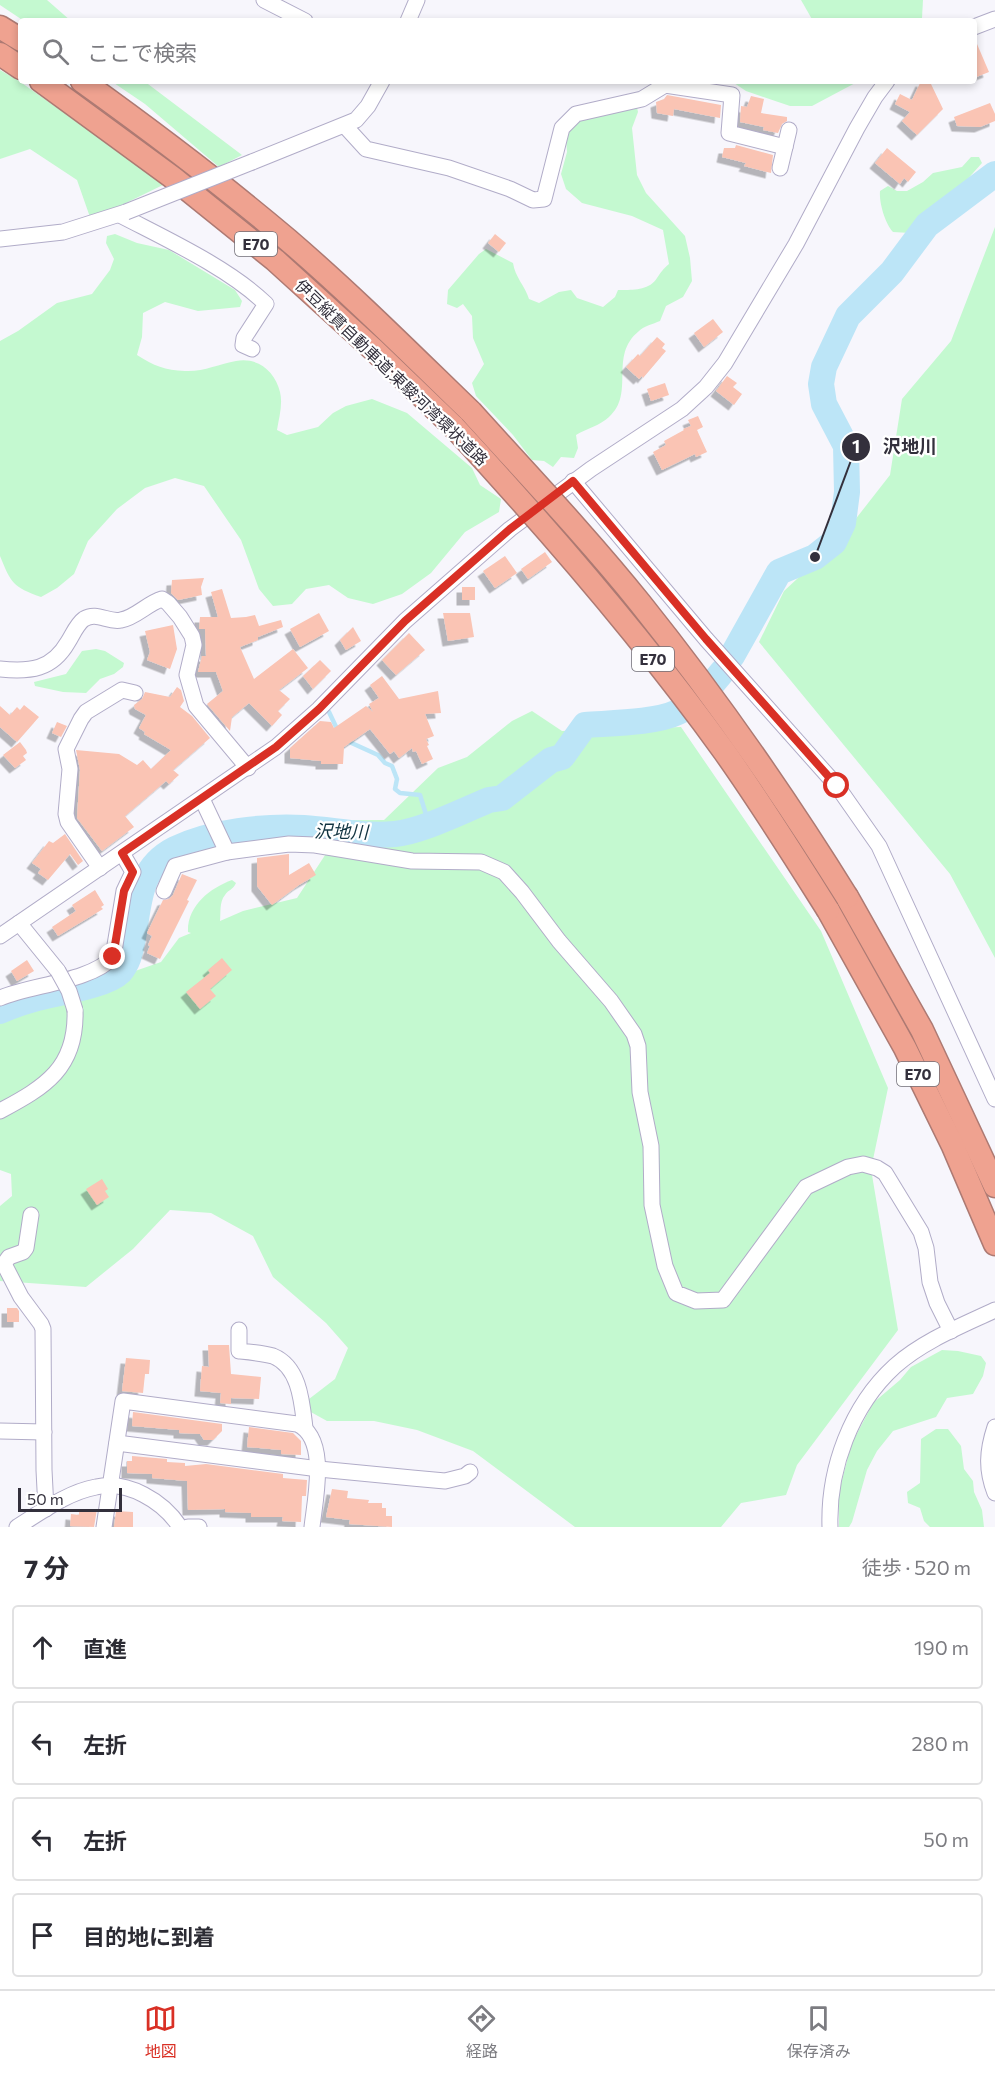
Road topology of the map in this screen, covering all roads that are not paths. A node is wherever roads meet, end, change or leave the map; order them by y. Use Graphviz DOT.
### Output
graph roads {
  1 [pos="264,0"];
  2 [pos="417,0"];
  3 [pos="299,18"];
  4 [pos="409,18"];
  5 [pos="995,19"];
  6 [pos="977,26"];
  7 [pos="0,27"];
  8 [pos="18,38"];
  9 [pos="0,54"];
  10 [pos="18,66"];
  11 [pos="45,84"];
  12 [pos="86,84"];
  13 [pos="380,84"];
  14 [pos="885,84"];
  15 [pos="345,126"];
  16 [pos="789,130"];
  17 [pos="785,147"];
  18 [pos="780,168"];
  19 [pos="123,213"];
  20 [pos="0,239"];
  21 [pos="252,349"];
  22 [pos="573,481"];
  23 [pos="0,669"];
  24 [pos="135,693"];
  25 [pos="248,768"];
  26 [pos="202,799"];
  27 [pos="222,840"];
  28 [pos="122,853"];
  29 [pos="100,868"];
  30 [pos="164,891"];
  31 [pos="19,923"];
  32 [pos="0,936"];
  33 [pos="0,998"];
  34 [pos="995,1099"];
  35 [pos="0,1111"];
  36 [pos="995,1186"];
  37 [pos="31,1215"];
  38 [pos="995,1244"];
  39 [pos="995,1310"];
  40 [pos="239,1330"];
  41 [pos="951,1331"];
  42 [pos="995,1427"];
  43 [pos="305,1428"];
  44 [pos="0,1431"];
  45 [pos="44,1432"];
  46 [pos="117,1443"];
  47 [pos="319,1469"];
  48 [pos="471,1472"];
  49 [pos="110,1486"];
  50 [pos="995,1494"];
  51 [pos="46,1509"];
  52 [pos="17,1527"];
  53 [pos="104,1527"];
  54 [pos="180,1527"];
  55 [pos="188,1527"];
  56 [pos="199,1527"];
  57 [pos="312,1527"];
  58 [pos="830,1527"];
  1 -- 3 [label="street"];
  2 -- 4 [label="street"];
  5 -- 6 [label="street"];
  7 -- 8 [label="highway"];
  9 -- 10 [label="highway"];
  11 -- 38 [label="highway, 伊豆縦貫自動車道;東駿河湾環状道路 / E70, bridge"];
  12 -- 36 [label="highway, 伊豆縦貫自動車道;東駿河湾環状道路 / E70, bridge"];
  13 -- 15 [label="street"];
  14 -- 22 [label="street"];
  15 -- 17 [label="street"];
  15 -- 19 [label="street, bridge"];
  16 -- 17 [label="street"];
  17 -- 18 [label="street"];
  19 -- 20 [label="street"];
  19 -- 21 [label="street"];
  22 -- 25 [label="street"];
  22 -- 34 [label="street"];
  23 -- 25 [label="street"];
  24 -- 29 [label="street"];
  25 -- 26 [label="street"];
  26 -- 27 [label="street"];
  26 -- 28 [label="street"];
  27 -- 30 [label="street"];
  27 -- 41 [label="street"];
  28 -- 29 [label="street"];
  28 -- 33 [label="street"];
  29 -- 31 [label="street"];
  31 -- 32 [label="street"];
  31 -- 35 [label="street, bridge"];
  37 -- 45 [label="street"];
  39 -- 41 [label="street"];
  40 -- 43 [label="street"];
  41 -- 58 [label="street"];
  42 -- 50 [label="street"];
  43 -- 46 [label="street"];
  43 -- 47 [label="street"];
  44 -- 45 [label="street"];
  45 -- 51 [label="street"];
  46 -- 47 [label="street"];
  46 -- 49 [label="street"];
  47 -- 48 [label="street"];
  47 -- 57 [label="street"];
  49 -- 51 [label="street"];
  49 -- 53 [label="street"];
  49 -- 54 [label="street"];
  51 -- 52 [label="street"];
  55 -- 56 [label="street"];
}
